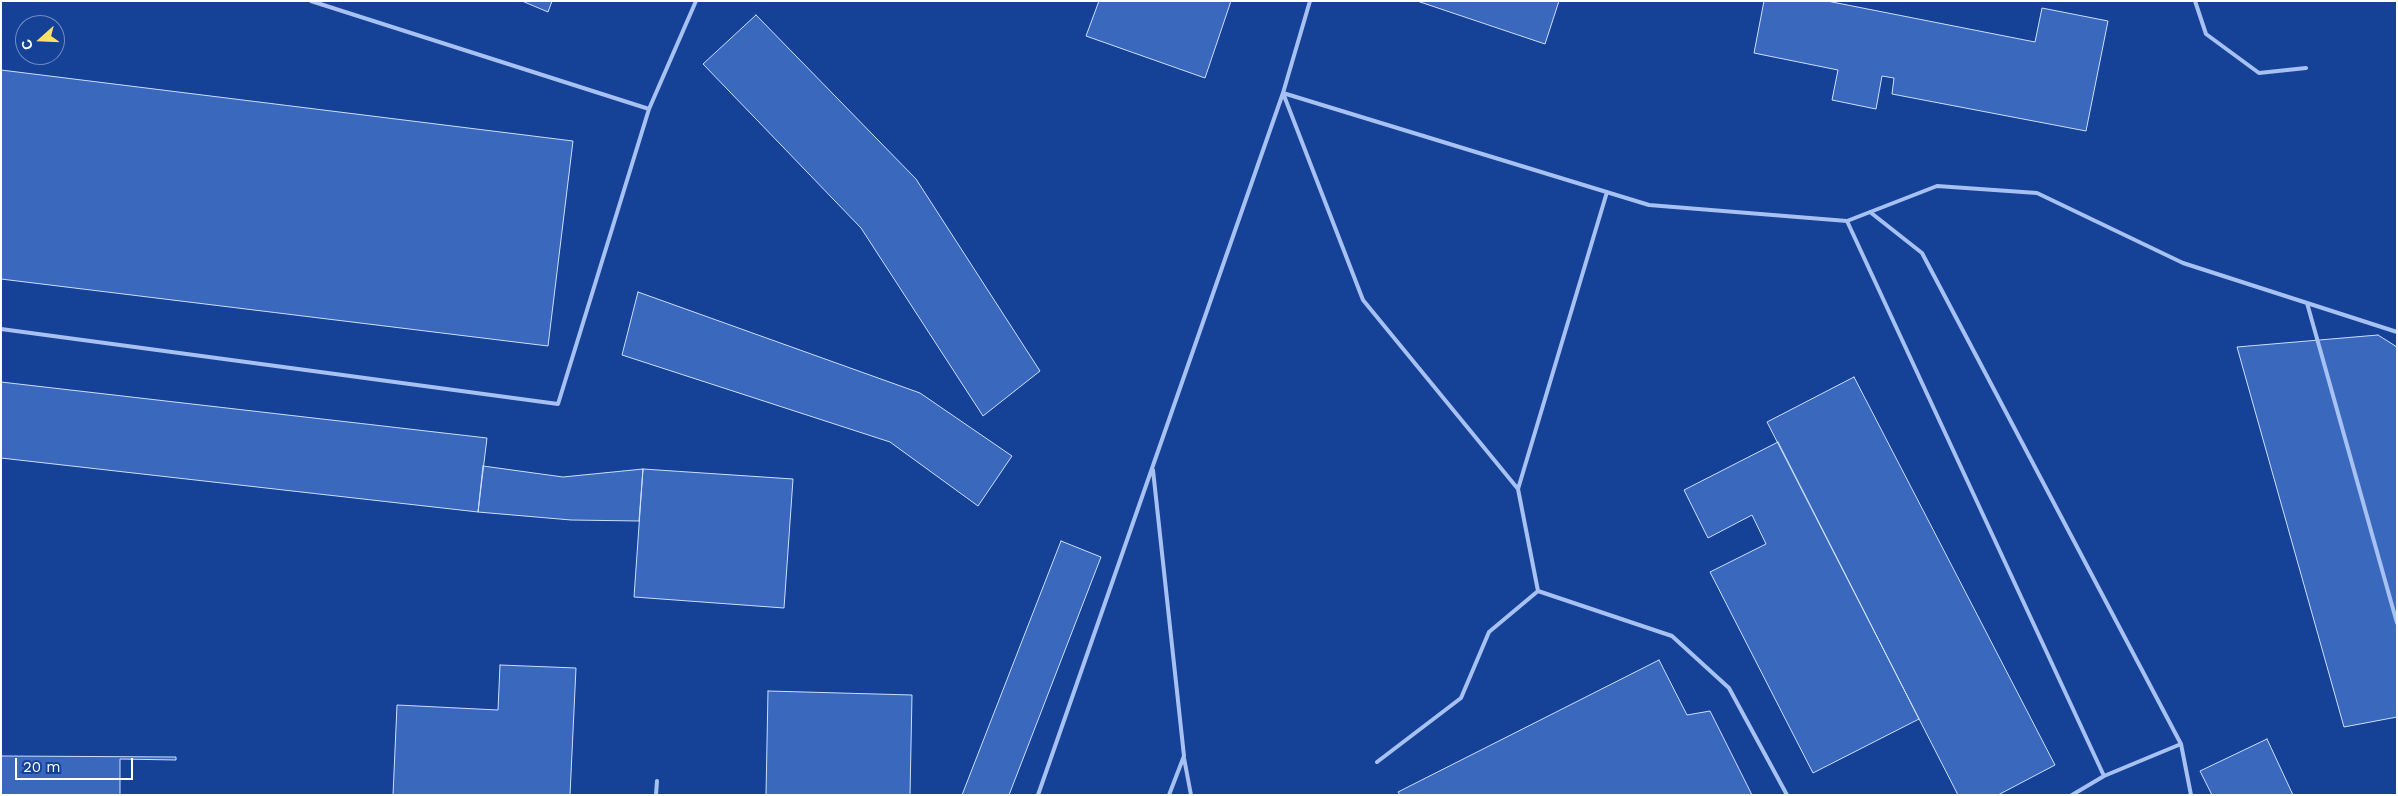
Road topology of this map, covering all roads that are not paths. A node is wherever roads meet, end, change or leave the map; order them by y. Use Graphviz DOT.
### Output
graph roads {
  1 [pos="311,1"];
  2 [pos="696,1"];
  3 [pos="1310,1"];
  4 [pos="2194,1"];
  5 [pos="2306,68"];
  6 [pos="1284,93"];
  7 [pos="649,109"];
  8 [pos="1607,192"];
  9 [pos="1870,212"];
  10 [pos="1847,221"];
  11 [pos="2307,303"];
  12 [pos="1,328"];
  13 [pos="2397,332"];
  14 [pos="1153,468"];
  15 [pos="1518,489"];
  16 [pos="1538,591"];
  17 [pos="2397,623"];
  18 [pos="2181,744"];
  19 [pos="1184,756"];
  20 [pos="1377,762"];
  21 [pos="2104,776"];
  22 [pos="657,781"];
  23 [pos="656,795"];
  24 [pos="1038,795"];
  25 [pos="1169,795"];
  26 [pos="1191,795"];
  27 [pos="1787,795"];
  28 [pos="2072,795"];
  29 [pos="2191,795"];
  1 -- 7 [label="lane"];
  2 -- 7 [label="lane"];
  3 -- 6 [label="lane"];
  4 -- 5 [label="lane"];
  6 -- 8 [label="lane"];
  6 -- 14 [label="lane"];
  6 -- 15 [label="lane"];
  7 -- 12 [label="lane"];
  8 -- 10 [label="lane"];
  8 -- 15 [label="lane"];
  9 -- 10 [label="lane"];
  9 -- 11 [label="lane"];
  9 -- 18 [label="lane"];
  10 -- 21 [label="lane"];
  11 -- 13 [label="lane"];
  11 -- 17 [label="lane"];
  14 -- 19 [label="lane"];
  14 -- 24 [label="lane"];
  15 -- 16 [label="lane"];
  16 -- 20 [label="lane"];
  16 -- 27 [label="lane"];
  18 -- 21 [label="lane"];
  18 -- 29 [label="lane"];
  19 -- 25 [label="lane"];
  19 -- 26 [label="lane"];
  21 -- 28 [label="lane"];
  22 -- 23 [label="lane"];
}
